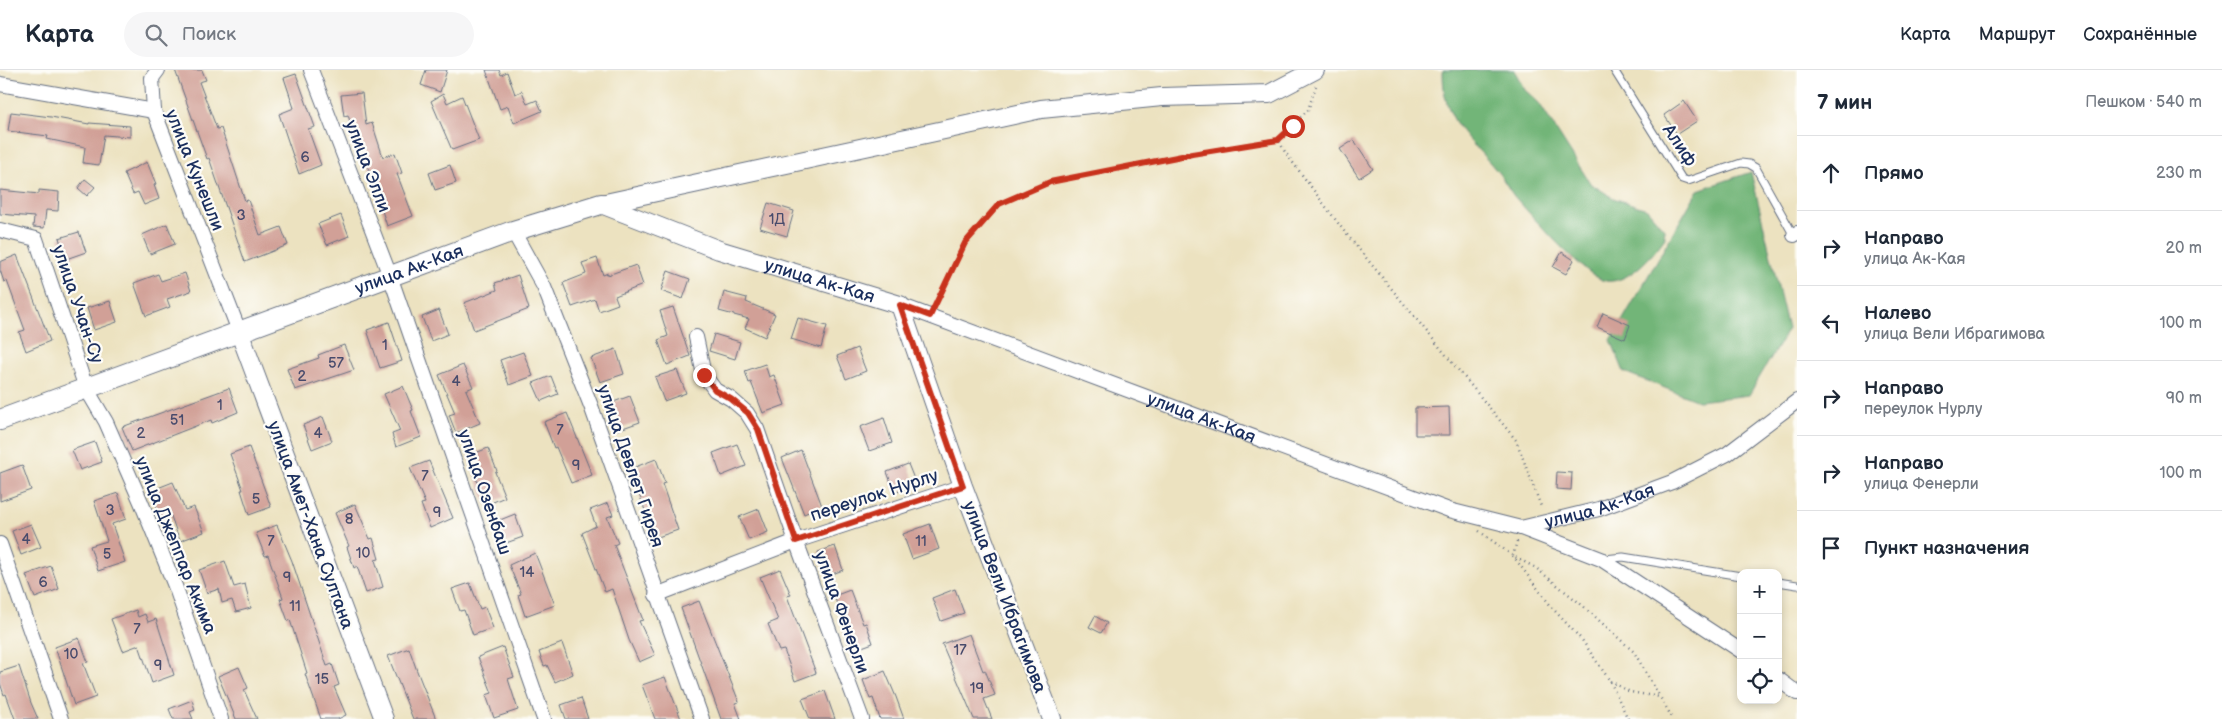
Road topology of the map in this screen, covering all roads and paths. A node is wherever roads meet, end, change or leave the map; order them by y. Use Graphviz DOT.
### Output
graph roads {
  1 [pos="158,70"];
  2 [pos="311,70"];
  3 [pos="1614,70"];
  4 [pos="1316,77"];
  5 [pos="0,84"];
  6 [pos="154,111"];
  7 [pos="1278,140"];
  8 [pos="601,204"];
  9 [pos="0,230"];
  10 [pos="513,231"];
  11 [pos="1796,236"];
  12 [pos="390,276"];
  13 [pos="900,305"];
  14 [pos="930,316"];
  15 [pos="239,331"];
  16 [pos="696,337"];
  17 [pos="86,388"];
  18 [pos="1797,401"];
  19 [pos="0,420"];
  20 [pos="963,486"];
  21 [pos="1547,522"];
  22 [pos="1521,528"];
  23 [pos="796,541"];
  24 [pos="0,544"];
  25 [pos="1513,556"];
  26 [pos="1601,559"];
  27 [pos="1737,575"];
  28 [pos="1782,583"];
  29 [pos="1797,585"];
  30 [pos="656,595"];
  31 [pos="1737,649"];
  32 [pos="1610,681"];
  33 [pos="1782,682"];
  34 [pos="1797,692"];
  35 [pos="1660,697"];
  36 [pos="61,719"];
  37 [pos="221,719"];
  38 [pos="384,719"];
  39 [pos="544,719"];
  40 [pos="702,719"];
  41 [pos="862,719"];
  42 [pos="1052,719"];
  43 [pos="1628,719"];
  44 [pos="1673,719"];
  1 -- 6 [label="street"];
  2 -- 12 [label="street, улица Элли"];
  3 -- 11 [label="lane, Алиф"];
  4 -- 7 [label="path"];
  4 -- 8 [label="street"];
  5 -- 6 [label="street, улица Кунешли"];
  6 -- 15 [label="street, улица Кунешли"];
  7 -- 14 [label="path"];
  7 -- 21 [label="path"];
  8 -- 10 [label="main road, улица Ак-Кая"];
  8 -- 13 [label="street, улица Ак-Кая"];
  9 -- 17 [label="street, улица Учан-Су"];
  10 -- 12 [label="main road, улица Ак-Кая"];
  10 -- 30 [label="street, улица Девлет Гирея"];
  12 -- 15 [label="main road, улица Ак-Кая"];
  12 -- 39 [label="street, улица Озенбаш"];
  13 -- 14 [label="street, улица Ак-Кая"];
  13 -- 20 [label="street, улица Вели Ибрагимова"];
  14 -- 22 [label="street, улица Ак-Кая"];
  15 -- 17 [label="main road, улица Ак-Кая"];
  15 -- 38 [label="street, улица Амет-Хана Султана"];
  16 -- 23 [label="street, улица Фенерли"];
  17 -- 19 [label="main road, улица Ак-Кая"];
  17 -- 37 [label="street, улица Джеппар Акима"];
  18 -- 21 [label="street, улица Ак-Кая"];
  20 -- 23 [label="street, переулок Нурлу"];
  20 -- 42 [label="street, улица Вели Ибрагимова"];
  21 -- 22 [label="street, улица Ак-Кая"];
  22 -- 25 [label="path"];
  22 -- 26 [label="street"];
  23 -- 30 [label="street, переулок Нурлу"];
  23 -- 41 [label="street, улица Фенерли"];
  24 -- 36 [label="street"];
  25 -- 32 [label="path"];
  25 -- 35 [label="path"];
  26 -- 27 [label="lane"];
  26 -- 31 [label="street"];
  28 -- 29 [label="lane"];
  30 -- 40 [label="street, улица Девлет Гирея"];
  32 -- 35 [label="path"];
  32 -- 43 [label="path"];
  33 -- 34 [label="street"];
  35 -- 44 [label="path"];
}
